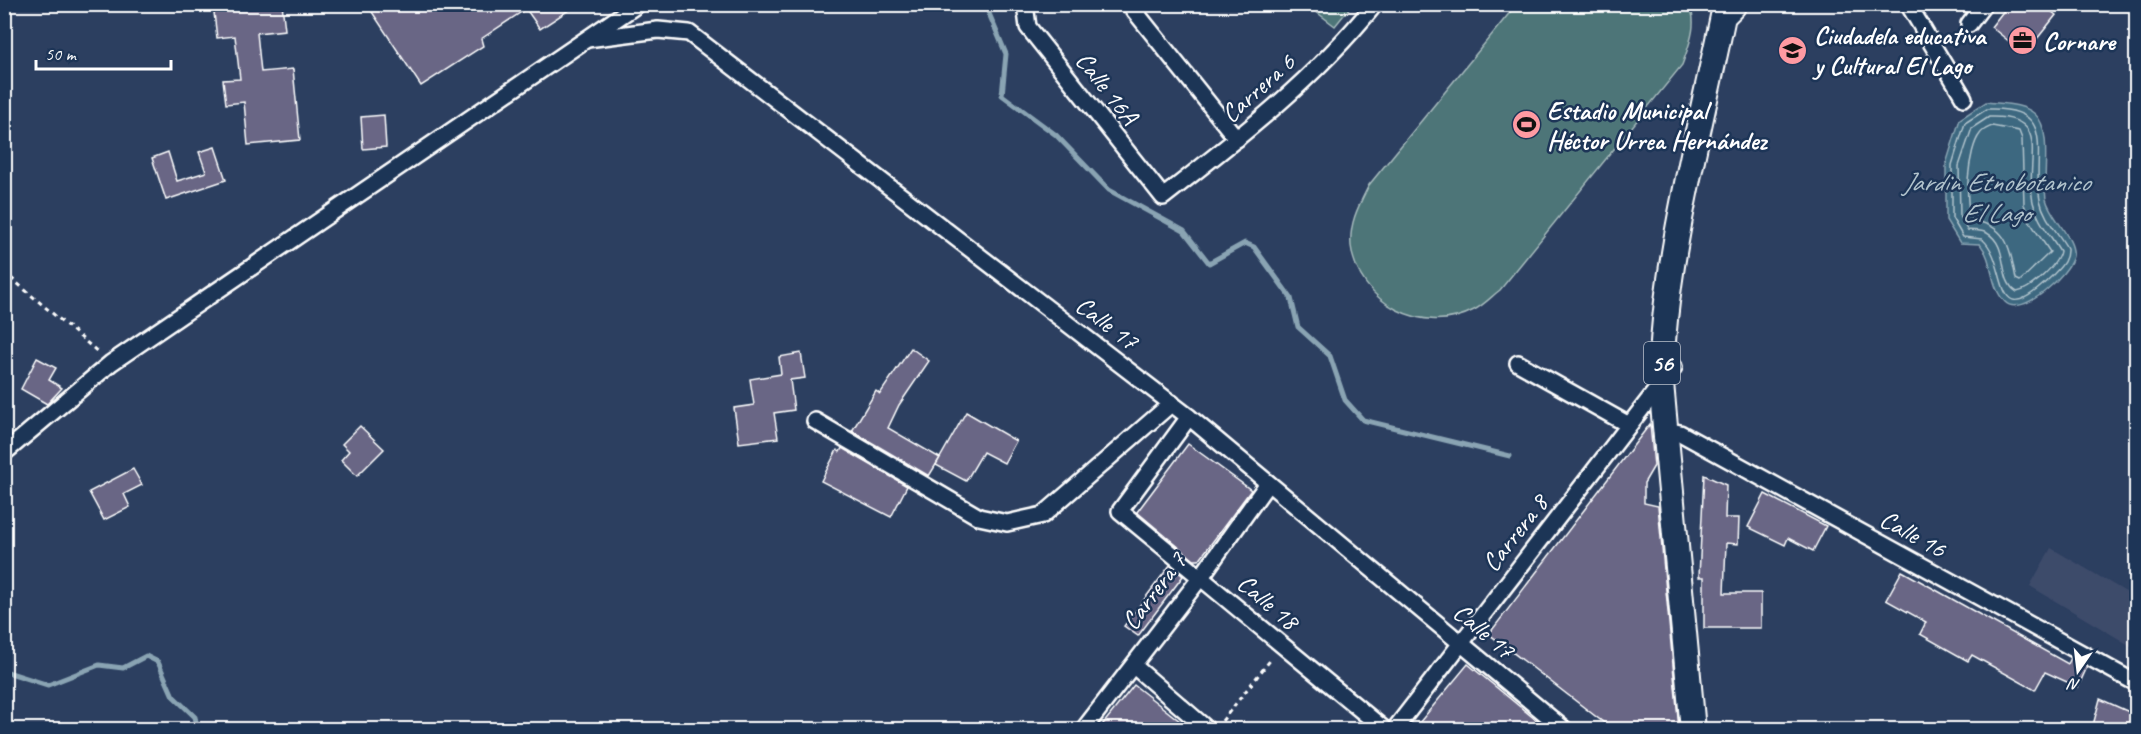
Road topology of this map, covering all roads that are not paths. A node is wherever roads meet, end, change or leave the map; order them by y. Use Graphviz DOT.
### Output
graph roads {
  1 [pos="638,4"];
  2 [pos="1025,4"];
  3 [pos="1129,4"];
  4 [pos="1375,4"];
  5 [pos="1908,4"];
  6 [pos="1984,4"];
  7 [pos="1734,5"];
  8 [pos="1969,24"];
  9 [pos="587,39"];
  10 [pos="1964,98"];
  11 [pos="1238,139"];
  12 [pos="1163,197"];
  13 [pos="1518,363"];
  14 [pos="1668,375"];
  15 [pos="1172,403"];
  16 [pos="1189,417"];
  17 [pos="815,421"];
  18 [pos="1629,425"];
  19 [pos="1673,432"];
  20 [pos="4,453"];
  21 [pos="1268,483"];
  22 [pos="1200,577"];
  23 [pos="1461,644"];
  24 [pos="1134,666"];
  25 [pos="2136,683"];
  26 [pos="1083,729"];
  27 [pos="1208,729"];
  28 [pos="1385,729"];
  29 [pos="1394,729"];
  30 [pos="1565,729"];
  31 [pos="1693,729"];
  32 [pos="1709,729"];
  1 -- 9 [label="street"];
  2 -- 12 [label="street, Calle 16A"];
  3 -- 11 [label="street"];
  4 -- 11 [label="street, Carrera 6"];
  5 -- 10 [label="street"];
  6 -- 8 [label="street"];
  7 -- 14 [label="main road, 56"];
  9 -- 15 [label="street, Calle 17"];
  9 -- 20 [label="street"];
  11 -- 12 [label="street, Carrera 6"];
  13 -- 18 [label="street"];
  14 -- 18 [label="street, Carrera 8"];
  14 -- 19 [label="main road, 56"];
  15 -- 16 [label="street, Calle 17"];
  15 -- 17 [label="street"];
  16 -- 21 [label="street, Calle 17"];
  16 -- 22 [label="street, Calle 18"];
  18 -- 23 [label="street, Carrera 8"];
  19 -- 25 [label="street, Calle 16"];
  19 -- 31 [label="main road, 56"];
  19 -- 32 [label="main road, 56"];
  21 -- 22 [label="street, Carrera 7"];
  21 -- 23 [label="street, Calle 17"];
  22 -- 24 [label="street, Carrera 7"];
  22 -- 28 [label="street, Calle 18"];
  23 -- 29 [label="street, Carrera 8"];
  23 -- 30 [label="street, Calle 17"];
  24 -- 26 [label="street, Carrera 7"];
  24 -- 27 [label="street"];
}
